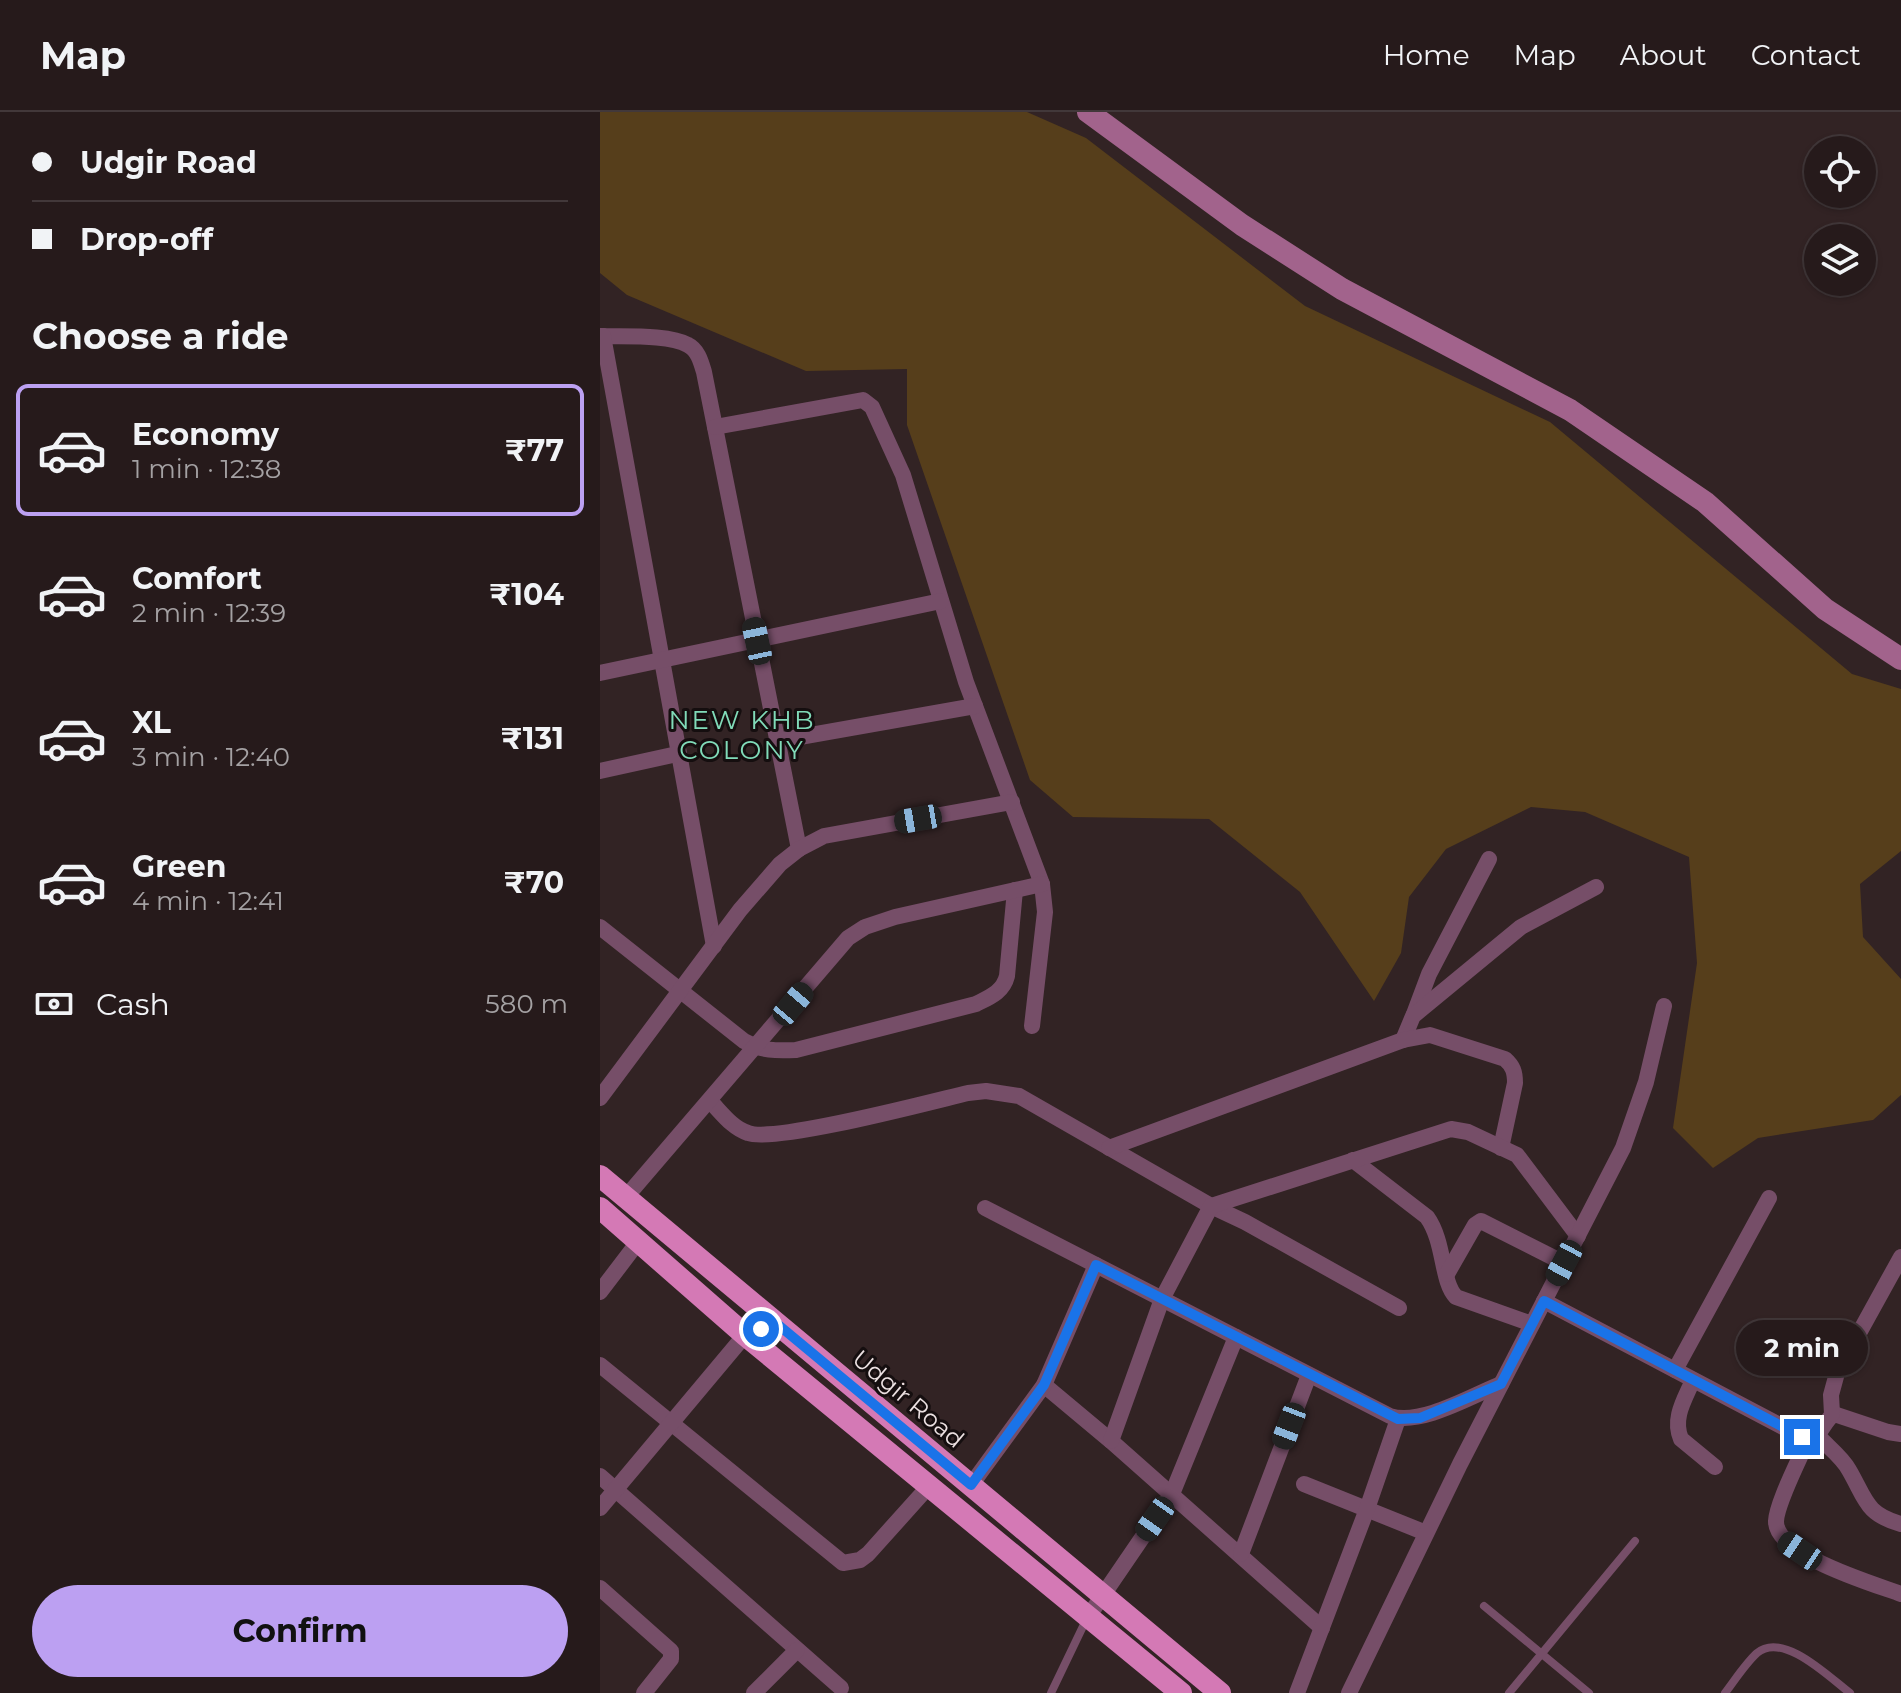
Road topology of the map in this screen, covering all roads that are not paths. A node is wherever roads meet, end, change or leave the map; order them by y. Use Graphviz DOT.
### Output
graph roads {
  1 [pos="1088,112"];
  2 [pos="601,336"];
  3 [pos="715,427"];
  4 [pos="941,601"];
  5 [pos="757,641"];
  6 [pos="1901,659"];
  7 [pos="660,660"];
  8 [pos="600,673"];
  9 [pos="975,706"];
  10 [pos="777,741"];
  11 [pos="677,754"];
  12 [pos="600,771"];
  13 [pos="1012,802"];
  14 [pos="799,849"];
  15 [pos="1489,859"];
  16 [pos="1042,884"];
  17 [pos="1596,887"];
  18 [pos="1015,890"];
  19 [pos="600,927"];
  20 [pos="714,946"];
  21 [pos="681,990"];
  22 [pos="1664,1006"];
  23 [pos="1413,1016"];
  24 [pos="1032,1026"];
  25 [pos="1403,1040"];
  26 [pos="756,1048"];
  27 [pos="600,1098"];
  28 [pos="710,1101"];
  29 [pos="1109,1148"];
  30 [pos="1501,1148"];
  31 [pos="1353,1160"];
  32 [pos="600,1176"];
  33 [pos="626,1197"];
  34 [pos="1769,1198"];
  35 [pos="1211,1206"];
  36 [pos="600,1208"];
  37 [pos="985,1208"];
  38 [pos="1578,1236"];
  39 [pos="638,1242"];
  40 [pos="1901,1257"];
  41 [pos="1564,1263"];
  42 [pos="1096,1265"];
  43 [pos="1447,1274"];
  44 [pos="600,1292"];
  45 [pos="1162,1299"];
  46 [pos="1544,1301"];
  47 [pos="1399,1308"];
  48 [pos="776,1323"];
  49 [pos="1532,1324"];
  50 [pos="745,1335"];
  51 [pos="1236,1337"];
  52 [pos="600,1365"];
  53 [pos="1675,1370"];
  54 [pos="1309,1375"];
  55 [pos="1693,1380"];
  56 [pos="1501,1384"];
  57 [pos="1044,1385"];
  58 [pos="1832,1414"];
  59 [pos="1398,1419"];
  60 [pos="671,1425"];
  61 [pos="1901,1434"];
  62 [pos="1813,1438"];
  63 [pos="1111,1441"];
  64 [pos="1715,1467"];
  65 [pos="600,1476"];
  66 [pos="1304,1484"];
  67 [pos="971,1485"];
  68 [pos="929,1486"];
  69 [pos="616,1490"];
  70 [pos="1172,1494"];
  71 [pos="600,1508"];
  72 [pos="1367,1509"];
  73 [pos="1901,1524"];
  74 [pos="1426,1533"];
  75 [pos="1635,1541"];
  76 [pos="1241,1554"];
  77 [pos="600,1588"];
  78 [pos="1901,1594"];
  79 [pos="1101,1595"];
  80 [pos="1484,1606"];
  81 [pos="1088,1617"];
  82 [pos="1322,1628"];
  83 [pos="797,1650"];
  84 [pos="1542,1653"];
  85 [pos="841,1688"];
  86 [pos="644,1693"];
  87 [pos="754,1693"];
  88 [pos="1051,1693"];
  89 [pos="1181,1693"];
  90 [pos="1220,1693"];
  91 [pos="1297,1693"];
  92 [pos="1349,1693"];
  93 [pos="1509,1693"];
  94 [pos="1589,1693"];
  95 [pos="1725,1693"];
  96 [pos="1850,1693"];
  1 -- 6 [label="main road"];
  2 -- 3 [label="street"];
  2 -- 7 [label="street"];
  3 -- 4 [label="street"];
  3 -- 5 [label="street"];
  4 -- 5 [label="street"];
  4 -- 9 [label="street"];
  5 -- 7 [label="street"];
  5 -- 10 [label="street"];
  7 -- 8 [label="street"];
  7 -- 11 [label="street"];
  9 -- 10 [label="street"];
  9 -- 13 [label="street"];
  10 -- 14 [label="street"];
  11 -- 12 [label="street"];
  11 -- 20 [label="street"];
  13 -- 14 [label="street"];
  13 -- 16 [label="street"];
  14 -- 20 [label="street"];
  15 -- 23 [label="street"];
  16 -- 18 [label="street"];
  16 -- 24 [label="street"];
  17 -- 23 [label="street"];
  18 -- 26 [label="street"];
  18 -- 26 [label="street"];
  19 -- 21 [label="street"];
  20 -- 21 [label="street"];
  21 -- 26 [label="street"];
  21 -- 27 [label="street"];
  22 -- 38 [label="street"];
  23 -- 25 [label="street"];
  25 -- 29 [label="street"];
  25 -- 30 [label="street"];
  26 -- 28 [label="street"];
  28 -- 29 [label="street"];
  28 -- 33 [label="street"];
  29 -- 35 [label="street"];
  30 -- 31 [label="street"];
  30 -- 38 [label="street"];
  31 -- 35 [label="street"];
  31 -- 43 [label="street"];
  32 -- 33 [label="highway, Udgir Road"];
  33 -- 48 [label="highway, Udgir Road"];
  34 -- 53 [label="street"];
  35 -- 45 [label="street"];
  35 -- 47 [label="street"];
  36 -- 39 [label="highway"];
  37 -- 42 [label="street"];
  38 -- 41 [label="street"];
  39 -- 44 [label="street"];
  39 -- 50 [label="highway"];
  40 -- 58 [label="street"];
  41 -- 43 [label="street"];
  41 -- 46 [label="street"];
  42 -- 45 [label="street"];
  42 -- 57 [label="street"];
  43 -- 49 [label="street"];
  45 -- 51 [label="street"];
  45 -- 63 [label="street"];
  46 -- 49 [label="street"];
  46 -- 53 [label="street"];
  48 -- 50 [label="street"];
  48 -- 67 [label="highway, Udgir Road"];
  49 -- 56 [label="street"];
  50 -- 60 [label="street"];
  50 -- 68 [label="highway"];
  51 -- 54 [label="street"];
  51 -- 70 [label="street"];
  52 -- 60 [label="street"];
  53 -- 55 [label="street"];
  54 -- 59 [label="street"];
  54 -- 76 [label="street"];
  55 -- 62 [label="street"];
  55 -- 64 [label="street"];
  56 -- 59 [label="street"];
  56 -- 74 [label="street"];
  57 -- 63 [label="street"];
  57 -- 67 [label="street"];
  58 -- 61 [label="street"];
  58 -- 62 [label="street"];
  59 -- 72 [label="street"];
  60 -- 68 [label="street"];
  60 -- 69 [label="street"];
  62 -- 73 [label="street"];
  62 -- 78 [label="street"];
  63 -- 70 [label="street"];
  65 -- 69 [label="street"];
  66 -- 72 [label="street"];
  67 -- 79 [label="highway, Udgir Road"];
  68 -- 81 [label="highway"];
  69 -- 71 [label="street"];
  69 -- 83 [label="street"];
  70 -- 76 [label="street"];
  70 -- 79 [label="street"];
  72 -- 74 [label="street"];
  72 -- 82 [label="street"];
  74 -- 92 [label="street"];
  75 -- 84 [label="lane"];
  76 -- 82 [label="street"];
  77 -- 86 [label="street"];
  79 -- 81 [label="street"];
  79 -- 90 [label="highway, Udgir Road"];
  80 -- 84 [label="lane"];
  81 -- 88 [label="lane"];
  81 -- 89 [label="highway"];
  82 -- 91 [label="street"];
  83 -- 85 [label="street"];
  83 -- 87 [label="street"];
  84 -- 93 [label="lane"];
  84 -- 94 [label="lane"];
  95 -- 96 [label="lane"];
}
